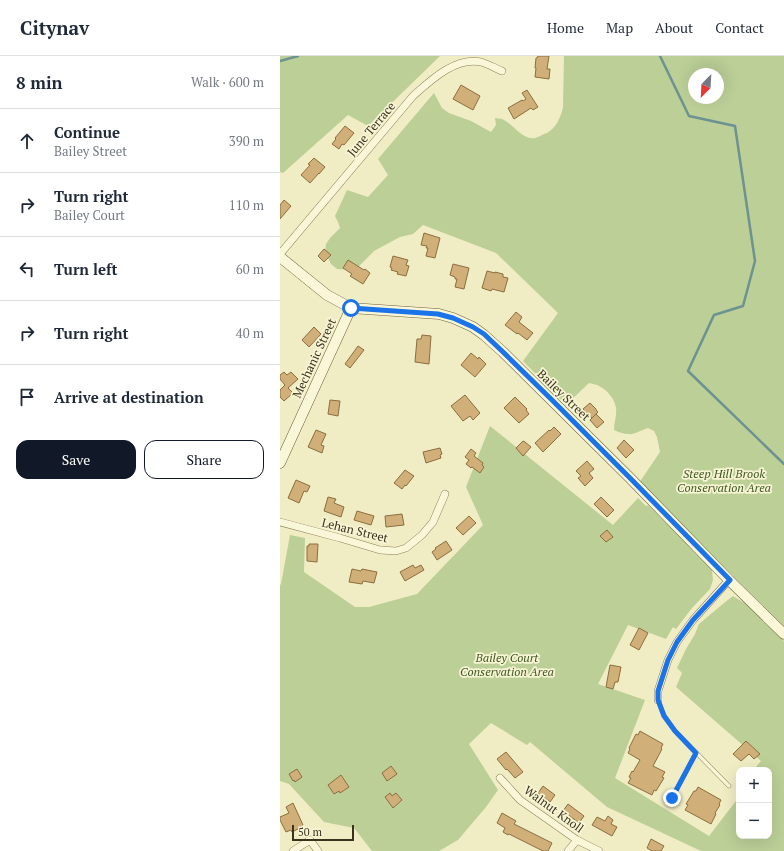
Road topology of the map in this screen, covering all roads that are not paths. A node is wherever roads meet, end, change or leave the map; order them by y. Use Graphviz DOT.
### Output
graph roads {
  1 [pos="502,71"];
  2 [pos="280,255"];
  3 [pos="351,308"];
  4 [pos="280,463"];
  5 [pos="445,494"];
  6 [pos="280,522"];
  7 [pos="730,580"];
  8 [pos="784,634"];
  9 [pos="658,700"];
  10 [pos="696,753"];
  11 [pos="500,778"];
  12 [pos="729,786"];
  13 [pos="672,798"];
  14 [pos="577,840"];
  15 [pos="293,851"];
  16 [pos="318,851"];
  17 [pos="568,851"];
  18 [pos="599,851"];
  1 -- 2 [label="street, June Terrace"];
  2 -- 3 [label="street, Bailey Street"];
  3 -- 4 [label="street, Mechanic Street"];
  3 -- 7 [label="street, Bailey Street"];
  5 -- 6 [label="street, Lehan Street"];
  7 -- 8 [label="street, Bailey Street"];
  7 -- 9 [label="street"];
  9 -- 10 [label="lane"];
  10 -- 12 [label="lane"];
  10 -- 13 [label="lane"];
  11 -- 14 [label="street, Walnut Knoll"];
  14 -- 17 [label="street"];
  14 -- 18 [label="street, Walnut Knoll"];
  15 -- 16 [label="street"];
}
